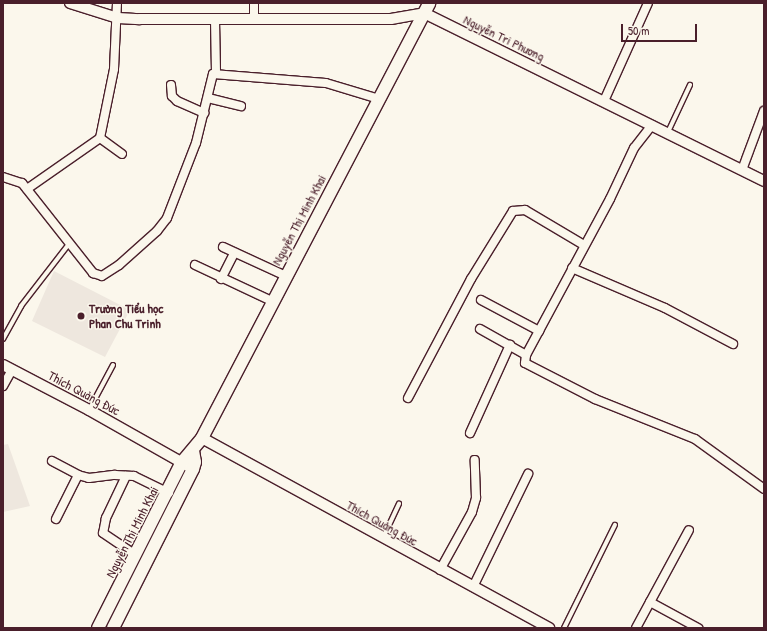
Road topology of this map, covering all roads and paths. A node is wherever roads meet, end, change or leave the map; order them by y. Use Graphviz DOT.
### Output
graph roads {
  1 [pos="70,3"];
  2 [pos="117,3"];
  3 [pos="254,3"];
  4 [pos="648,3"];
  5 [pos="427,8"];
  6 [pos="118,18"];
  7 [pos="215,20"];
  8 [pos="254,20"];
  9 [pos="216,72"];
  10 [pos="171,85"];
  11 [pos="690,85"];
  12 [pos="208,98"];
  13 [pos="379,99"];
  14 [pos="604,101"];
  15 [pos="242,106"];
  16 [pos="764,111"];
  17 [pos="204,113"];
  18 [pos="652,125"];
  19 [pos="668,133"];
  20 [pos="100,138"];
  21 [pos="122,154"];
  22 [pos="742,170"];
  23 [pos="3,177"];
  24 [pos="764,181"];
  25 [pos="27,189"];
  26 [pos="69,244"];
  27 [pos="584,245"];
  28 [pos="223,247"];
  29 [pos="234,253"];
  30 [pos="196,265"];
  31 [pos="572,268"];
  32 [pos="286,276"];
  33 [pos="221,279"];
  34 [pos="481,300"];
  35 [pos="272,301"];
  36 [pos="480,329"];
  37 [pos="539,331"];
  38 [pos="3,339"];
  39 [pos="733,344"];
  40 [pos="510,345"];
  41 [pos="526,355"];
  42 [pos="3,365"];
  43 [pos="113,365"];
  44 [pos="12,370"];
  45 [pos="3,386"];
  46 [pos="408,398"];
  47 [pos="89,410"];
  48 [pos="470,433"];
  49 [pos="202,438"];
  50 [pos="194,451"];
  51 [pos="475,460"];
  52 [pos="52,461"];
  53 [pos="182,462"];
  54 [pos="193,469"];
  55 [pos="528,474"];
  56 [pos="78,475"];
  57 [pos="126,476"];
  58 [pos="764,489"];
  59 [pos="168,493"];
  60 [pos="399,504"];
  61 [pos="56,519"];
  62 [pos="615,525"];
  63 [pos="689,530"];
  64 [pos="383,538"];
  65 [pos="136,555"];
  66 [pos="440,570"];
  67 [pos="473,587"];
  68 [pos="650,602"];
  69 [pos="98,626"];
  70 [pos="113,628"];
  71 [pos="549,628"];
  72 [pos="564,628"];
  73 [pos="636,628"];
  74 [pos="698,628"];
  1 -- 6 [label="street"];
  2 -- 6 [label="street"];
  3 -- 8 [label="street"];
  4 -- 14 [label="street"];
  5 -- 8 [label="street"];
  5 -- 13 [label="main road, Nguyễn Thị Minh Khai"];
  5 -- 14 [label="street, Nguyễn Tri Phương"];
  6 -- 7 [label="street"];
  6 -- 20 [label="street"];
  7 -- 8 [label="street"];
  7 -- 9 [label="street"];
  9 -- 12 [label="street"];
  9 -- 13 [label="street"];
  10 -- 17 [label="street"];
  11 -- 19 [label="lane"];
  12 -- 15 [label="street"];
  12 -- 17 [label="street"];
  13 -- 32 [label="main road, Nguyễn Thị Minh Khai"];
  14 -- 18 [label="street, Nguyễn Tri Phương"];
  16 -- 22 [label="street"];
  17 -- 26 [label="street"];
  18 -- 19 [label="street, Nguyễn Tri Phương"];
  18 -- 27 [label="street"];
  19 -- 22 [label="street, Nguyễn Tri Phương"];
  20 -- 21 [label="street"];
  20 -- 25 [label="street"];
  22 -- 24 [label="street, Nguyễn Tri Phương"];
  23 -- 25 [label="street"];
  25 -- 26 [label="street"];
  26 -- 38 [label="lane"];
  27 -- 31 [label="street"];
  27 -- 46 [label="street"];
  28 -- 29 [label="street"];
  29 -- 32 [label="street"];
  29 -- 33 [label="street"];
  30 -- 33 [label="street"];
  31 -- 37 [label="street"];
  31 -- 39 [label="street"];
  32 -- 35 [label="main road, Nguyễn Thị Minh Khai"];
  33 -- 35 [label="street"];
  34 -- 37 [label="street"];
  35 -- 49 [label="main road, Nguyễn Thị Minh Khai"];
  36 -- 40 [label="street"];
  37 -- 41 [label="street"];
  40 -- 41 [label="street"];
  40 -- 48 [label="street"];
  41 -- 58 [label="street"];
  42 -- 44 [label="street, Thích Quảng Đức"];
  43 -- 47 [label="lane"];
  44 -- 45 [label="street"];
  44 -- 47 [label="street, Thích Quảng Đức"];
  47 -- 53 [label="street, Thích Quảng Đức"];
  49 -- 50 [label="main road, Nguyễn Thị Minh Khai"];
  49 -- 64 [label="street, Thích Quảng Đức"];
  50 -- 53 [label="main road, Nguyễn Thị Minh Khai"];
  50 -- 54 [label="main road, Nguyễn Thị Minh Khai"];
  51 -- 66 [label="street"];
  52 -- 56 [label="street"];
  53 -- 54 [label="street, Thích Quảng Đức"];
  53 -- 59 [label="main road, Nguyễn Thị Minh Khai"];
  54 -- 70 [label="main road, Nguyễn Thị Minh Khai"];
  55 -- 67 [label="street"];
  56 -- 57 [label="street"];
  56 -- 61 [label="street"];
  57 -- 59 [label="street"];
  57 -- 65 [label="street"];
  59 -- 65 [label="main road, Nguyễn Thị Minh Khai"];
  60 -- 64 [label="lane"];
  62 -- 72 [label="lane"];
  63 -- 68 [label="street"];
  64 -- 66 [label="street, Thích Quảng Đức"];
  65 -- 69 [label="main road, Nguyễn Thị Minh Khai"];
  66 -- 67 [label="street, Thích Quảng Đức"];
  67 -- 71 [label="street, Thích Quảng Đức"];
  68 -- 73 [label="street"];
  68 -- 74 [label="street"];
  69 -- 70 [label="street"];
}
